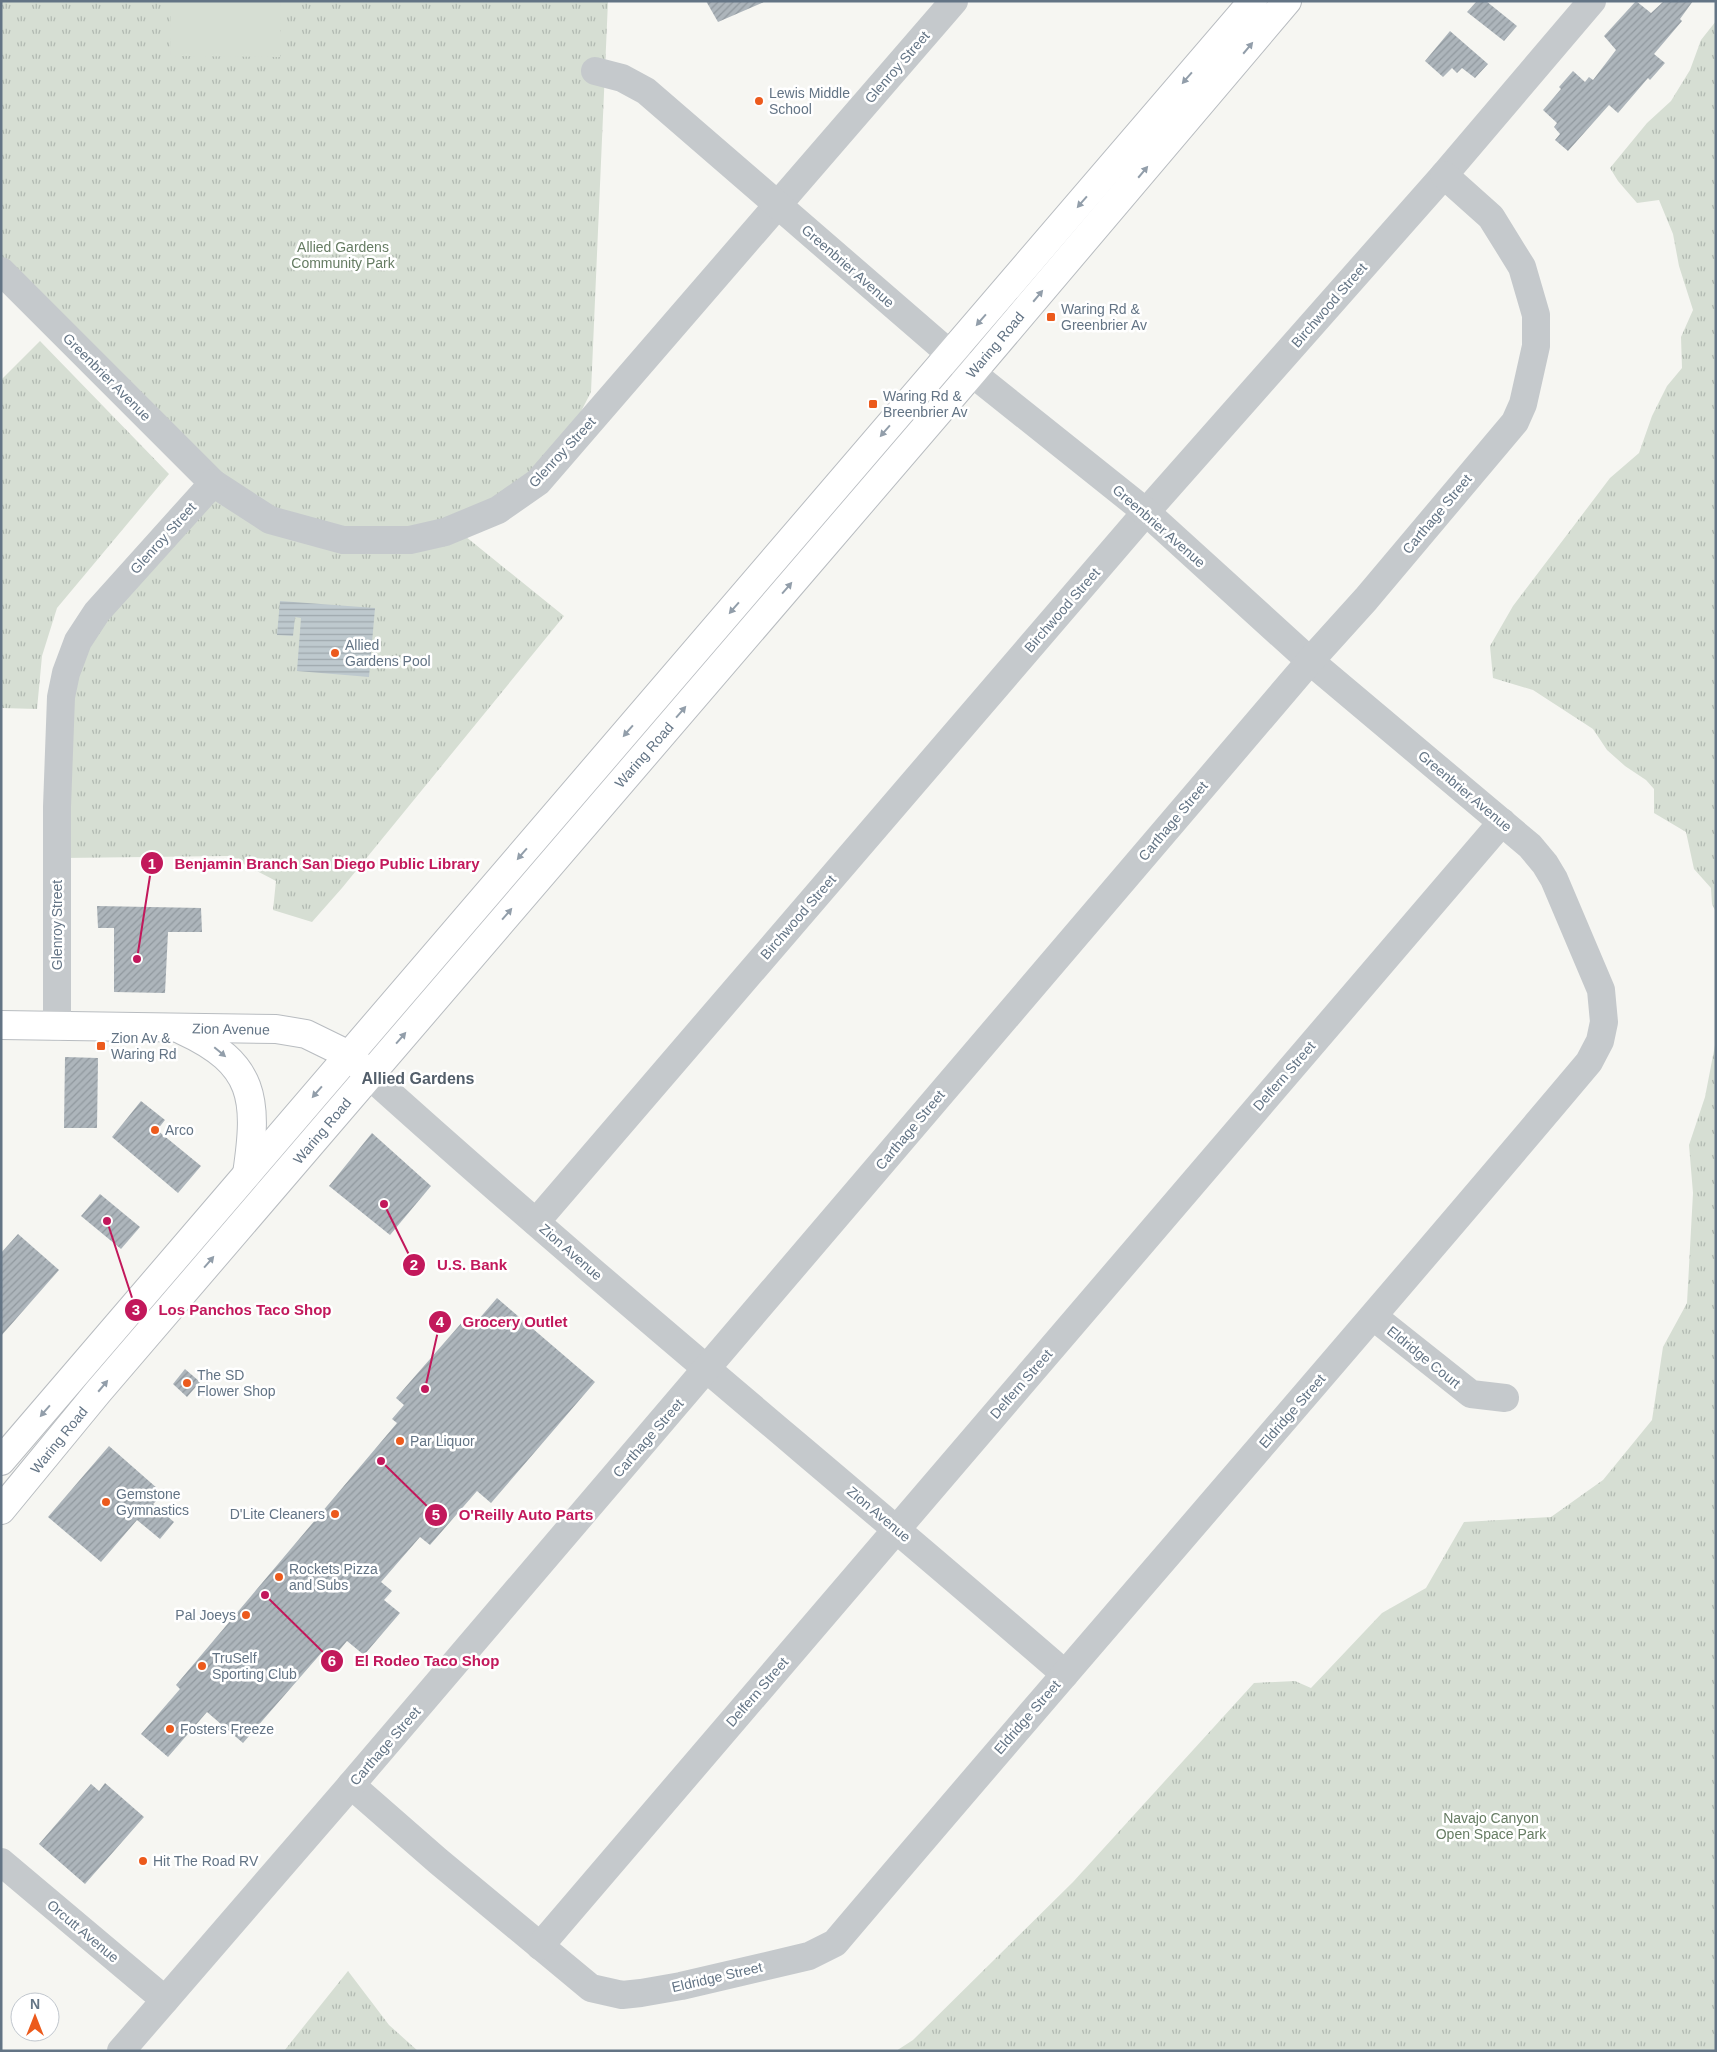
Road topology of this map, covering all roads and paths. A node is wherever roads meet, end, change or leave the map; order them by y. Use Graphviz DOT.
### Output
graph roads {
  1 [pos="954,1"];
  2 [pos="1253,1"];
  3 [pos="1287,1"];
  4 [pos="1592,1"];
  5 [pos="595,71"];
  6 [pos="1444,175"];
  7 [pos="778,205"];
  8 [pos="1,271"];
  9 [pos="951,355"];
  10 [pos="972,373"];
  11 [pos="213,483"];
  12 [pos="1146,512"];
  13 [pos="1310,661"];
  14 [pos="1502,822"];
  15 [pos="1,1025"];
  16 [pos="57,1027"];
  17 [pos="177,1028"];
  18 [pos="349,1056"];
  19 [pos="1589,1062"];
  20 [pos="369,1075"];
  21 [pos="247,1174"];
  22 [pos="536,1222"];
  23 [pos="1374,1316"];
  24 [pos="706,1369"];
  25 [pos="1505,1398"];
  26 [pos="1,1461"];
  27 [pos="1,1510"];
  28 [pos="897,1529"];
  29 [pos="1064,1674"];
  30 [pos="351,1785"];
  31 [pos="1,1862"];
  32 [pos="540,1946"];
  33 [pos="165,2000"];
  34 [pos="121,2051"];
  1 -- 7 [label="street, Glenroy Street"];
  2 -- 9 [label="main road, Waring Road, one-way"];
  10 -- 3 [label="main road, Waring Road, one-way"];
  4 -- 6 [label="street, Birchwood Street"];
  5 -- 7 [label="street, Greenbrier Avenue"];
  6 -- 12 [label="street, Birchwood Street"];
  6 -- 13 [label="street, Carthage Street"];
  7 -- 9 [label="street, Greenbrier Avenue"];
  7 -- 11 [label="street, Glenroy Street"];
  8 -- 11 [label="street, Greenbrier Avenue"];
  9 -- 10 [label="street, Greenbrier Avenue"];
  9 -- 18 [label="main road, Waring Road, one-way"];
  10 -- 12 [label="street, Greenbrier Avenue"];
  20 -- 10 [label="main road, Waring Road, one-way"];
  11 -- 16 [label="street, Glenroy Street"];
  12 -- 13 [label="street, Greenbrier Avenue"];
  12 -- 22 [label="street, Birchwood Street"];
  13 -- 14 [label="street, Greenbrier Avenue"];
  13 -- 24 [label="street, Carthage Street"];
  14 -- 19 [label="street, Greenbrier Avenue"];
  14 -- 28 [label="street, Delfern Street"];
  15 -- 16 [label="main road, Zion Avenue"];
  16 -- 17 [label="main road, Zion Avenue"];
  17 -- 18 [label="main road, Zion Avenue"];
  17 -- 21 [label="main road, one-way"];
  18 -- 20 [label="main road, Zion Avenue"];
  18 -- 21 [label="main road, Waring Road, one-way"];
  19 -- 23 [label="street, Eldridge Street"];
  20 -- 22 [label="street, Zion Avenue"];
  27 -- 20 [label="main road, Waring Road, one-way"];
  21 -- 26 [label="main road, Waring Road, one-way"];
  22 -- 24 [label="street, Zion Avenue"];
  23 -- 25 [label="street, Eldridge Court"];
  23 -- 29 [label="street, Eldridge Street"];
  24 -- 28 [label="street, Zion Avenue"];
  24 -- 30 [label="street, Carthage Street"];
  28 -- 29 [label="street, Zion Avenue"];
  28 -- 32 [label="street, Delfern Street"];
  29 -- 32 [label="street, Eldridge Street"];
  30 -- 32 [label="street, Eldridge Street"];
  30 -- 33 [label="street, Carthage Street"];
  31 -- 33 [label="street, Orcutt Avenue"];
  33 -- 34 [label="street, Carthage Street"];
}
